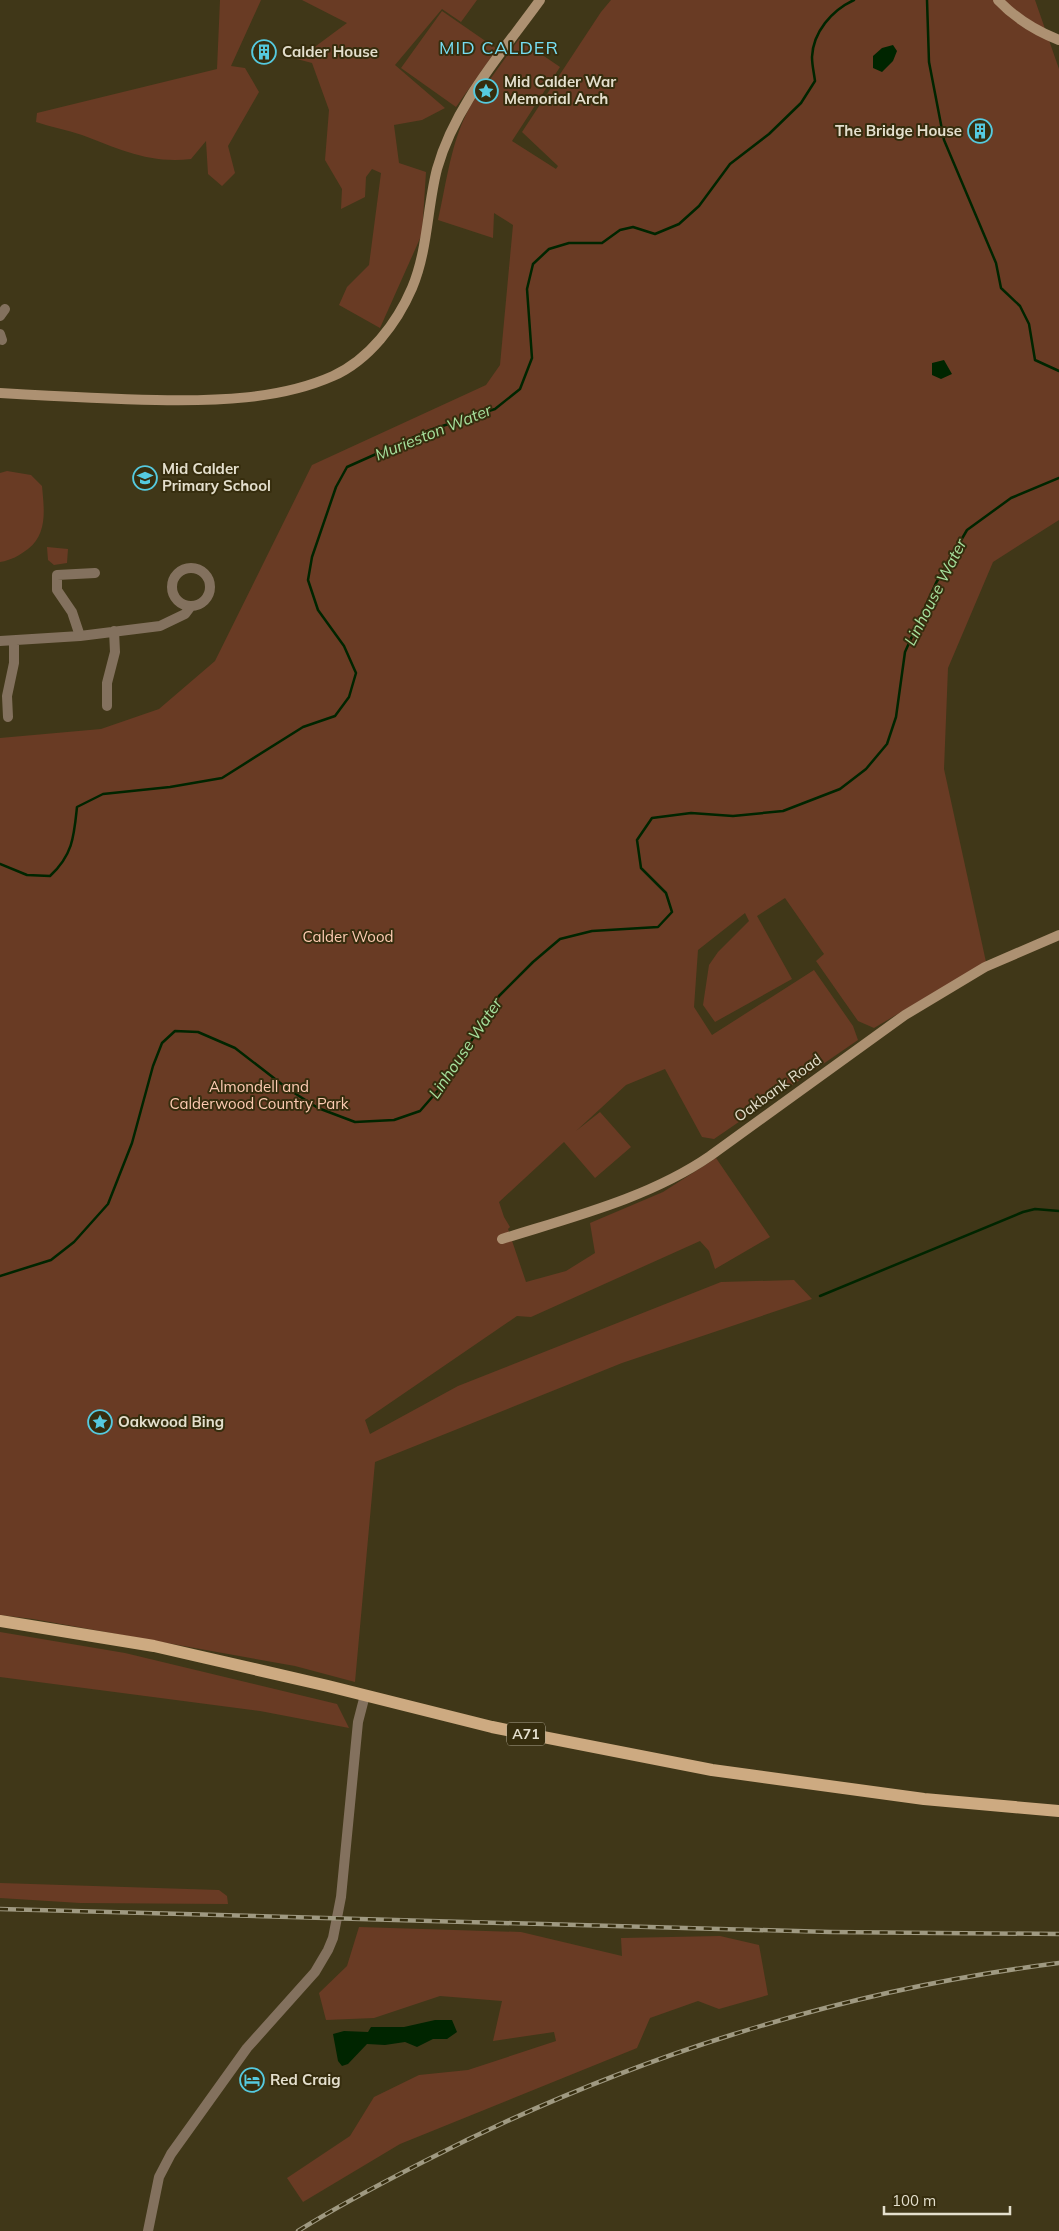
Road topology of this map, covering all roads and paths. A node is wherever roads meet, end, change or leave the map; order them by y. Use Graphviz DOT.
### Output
graph roads {
  1 [pos="540,0"];
  2 [pos="998,0"];
  3 [pos="1059,40"];
  4 [pos="0,393"];
  5 [pos="95,573"];
  6 [pos="191,606"];
  7 [pos="114,631"];
  8 [pos="80,636"];
  9 [pos="0,641"];
  10 [pos="14,641"];
  11 [pos="110,699"];
  12 [pos="8,717"];
  13 [pos="1059,935"];
  14 [pos="502,1238"];
  15 [pos="0,1621"];
  16 [pos="365,1695"];
  17 [pos="1059,1811"];
  18 [pos="148,2231"];
  1 -- 4 [label="street"];
  2 -- 3 [label="street"];
  5 -- 8 [label="street"];
  6 -- 7 [label="street"];
  7 -- 8 [label="street"];
  7 -- 11 [label="street"];
  8 -- 10 [label="street"];
  9 -- 10 [label="street"];
  10 -- 12 [label="street"];
  13 -- 14 [label="street, Oakbank Road"];
  15 -- 16 [label="main road, A71"];
  16 -- 17 [label="main road, A71"];
  16 -- 18 [label="street"];
}
